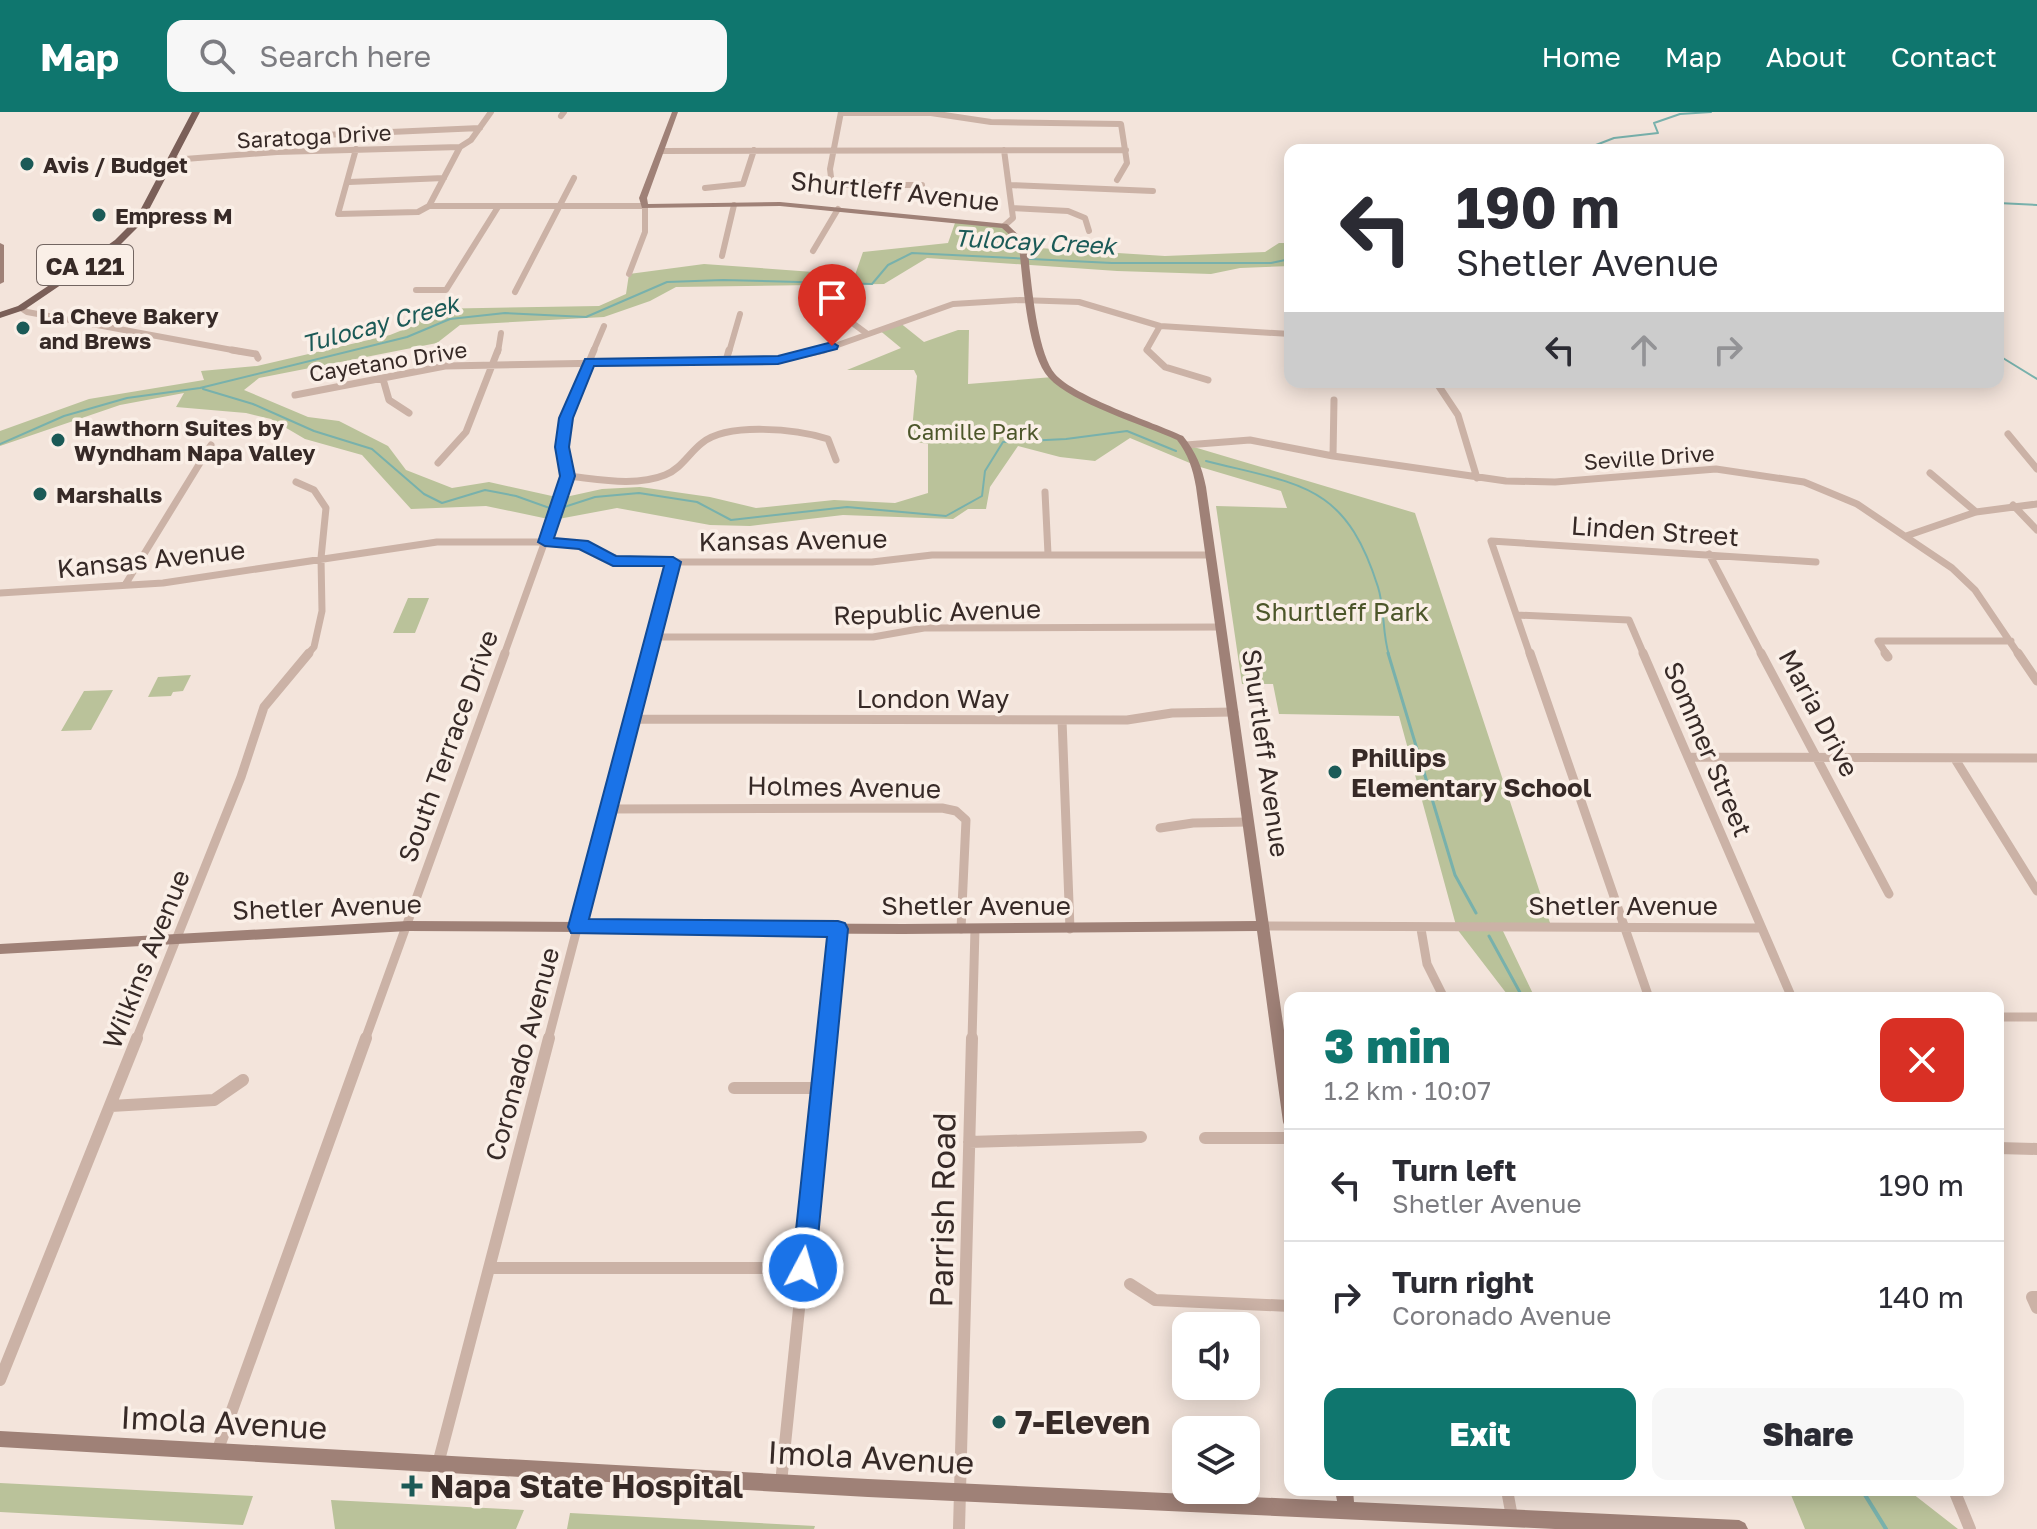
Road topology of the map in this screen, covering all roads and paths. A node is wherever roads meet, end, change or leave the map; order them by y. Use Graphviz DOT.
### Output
graph roads {
  1 [pos="196,112"];
  2 [pos="491,112"];
  3 [pos="675,112"];
  4 [pos="841,113"];
  5 [pos="480,128"];
  6 [pos="301,136"];
  7 [pos="460,147"];
  8 [pos="356,149"];
  9 [pos="754,150"];
  10 [pos="833,150"];
  11 [pos="1004,150"];
  12 [pos="1126,150"];
  13 [pos="661,151"];
  14 [pos="172,160"];
  15 [pos="444,178"];
  16 [pos="574,178"];
  17 [pos="1117,180"];
  18 [pos="349,182"];
  19 [pos="1009,185"];
  20 [pos="705,188"];
  21 [pos="1153,191"];
  22 [pos="921,197"];
  23 [pos="734,205"];
  24 [pos="429,206"];
  25 [pos="557,206"];
  26 [pos="645,206"];
  27 [pos="498,207"];
  28 [pos="1012,208"];
  29 [pos="838,209"];
  30 [pos="1004,226"];
  31 [pos="1089,231"];
  32 [pos="0,245"];
  33 [pos="813,251"];
  34 [pos="722,256"];
  35 [pos="629,274"];
  36 [pos="0,282"];
  37 [pos="416,290"];
  38 [pos="515,292"];
  39 [pos="1030,300"];
  40 [pos="24,306"];
  41 [pos="740,314"];
  42 [pos="0,315"];
  43 [pos="847,319"];
  44 [pos="604,326"];
  45 [pos="1160,326"];
  46 [pos="3,327"];
  47 [pos="501,333"];
  48 [pos="866,333"];
  49 [pos="1284,334"];
  50 [pos="258,358"];
  51 [pos="726,361"];
  52 [pos="590,362"];
  53 [pos="494,364"];
  54 [pos="383,379"];
  55 [pos="1208,380"];
  56 [pos="1440,388"];
  57 [pos="295,395"];
  58 [pos="1334,400"];
  59 [pos="409,413"];
  60 [pos="2008,434"];
  61 [pos="211,445"];
  62 [pos="1186,445"];
  63 [pos="1333,456"];
  64 [pos="836,460"];
  65 [pos="438,463"];
  66 [pos="2037,469"];
  67 [pos="1930,473"];
  68 [pos="567,476"];
  69 [pos="1477,478"];
  70 [pos="296,482"];
  71 [pos="1045,492"];
  72 [pos="2037,504"];
  73 [pos="2013,505"];
  74 [pos="1976,512"];
  75 [pos="2037,530"];
  76 [pos="1906,536"];
  77 [pos="545,542"];
  78 [pos="1048,554"];
  79 [pos="1709,554"];
  80 [pos="1211,555"];
  81 [pos="321,558"];
  82 [pos="673,562"];
  83 [pos="1816,562"];
  84 [pos="125,585"];
  85 [pos="0,593"];
  86 [pos="1517,615"];
  87 [pos="1221,627"];
  88 [pos="653,637"];
  89 [pos="2011,641"];
  90 [pos="1888,657"];
  91 [pos="2037,681"];
  92 [pos="1234,712"];
  93 [pos="632,719"];
  94 [pos="1062,720"];
  95 [pos="1688,757"];
  96 [pos="2037,758"];
  97 [pos="1819,759"];
  98 [pos="1955,759"];
  99 [pos="609,809"];
  100 [pos="1248,822"];
  101 [pos="1160,828"];
  102 [pos="2037,891"];
  103 [pos="1889,894"];
  104 [pos="408,926"];
  105 [pos="1264,926"];
  106 [pos="578,927"];
  107 [pos="1625,928"];
  108 [pos="1760,928"];
  109 [pos="838,929"];
  110 [pos="968,929"];
  111 [pos="1070,929"];
  112 [pos="1421,929"];
  113 [pos="178,937"];
  114 [pos="0,949"];
  115 [pos="1441,992"];
  116 [pos="1647,992"];
  117 [pos="1789,992"];
  118 [pos="2004,1017"];
  119 [pos="2037,1017"];
  120 [pos="1284,1077"];
  121 [pos="243,1080"];
  122 [pos="734,1088"];
  123 [pos="822,1088"];
  124 [pos="111,1106"];
  125 [pos="1141,1137"];
  126 [pos="1205,1138"];
  127 [pos="1284,1138"];
  128 [pos="969,1142"];
  129 [pos="2004,1148"];
  130 [pos="2037,1149"];
  131 [pos="489,1268"];
  132 [pos="803,1268"];
  133 [pos="1130,1284"];
  134 [pos="2037,1297"];
  135 [pos="1284,1306"];
  136 [pos="2037,1308"];
  137 [pos="0,1380"];
  138 [pos="0,1439"];
  139 [pos="217,1452"];
  140 [pos="437,1464"];
  141 [pos="781,1483"];
  142 [pos="961,1492"];
  143 [pos="1345,1496"];
  144 [pos="1508,1496"];
  145 [pos="1956,1496"];
  146 [pos="1347,1510"];
  147 [pos="1512,1517"];
  148 [pos="959,1529"];
  149 [pos="1739,1529"];
  150 [pos="1970,1529"];
  1 -- 14 [label="main road, CA 121"];
  2 -- 5 [label="street"];
  3 -- 13 [label="street"];
  4 -- 10 [label="street"];
  4 -- 12 [label="street"];
  5 -- 6 [label="street"];
  5 -- 7 [label="street"];
  7 -- 8 [label="street, Saratoga Drive"];
  7 -- 15 [label="street"];
  8 -- 14 [label="street, Saratoga Drive"];
  8 -- 18 [label="street"];
  9 -- 10 [label="street"];
  9 -- 13 [label="street"];
  9 -- 20 [label="street"];
  10 -- 11 [label="street"];
  10 -- 22 [label="street"];
  11 -- 12 [label="street"];
  11 -- 19 [label="street"];
  12 -- 17 [label="street"];
  13 -- 26 [label="street"];
  14 -- 40 [label="main road, CA 121"];
  15 -- 18 [label="street"];
  15 -- 24 [label="street"];
  16 -- 25 [label="street"];
  18 -- 24 [label="street"];
  19 -- 21 [label="street"];
  19 -- 28 [label="street"];
  23 -- 26 [label="street, Shurtleff Avenue"];
  23 -- 29 [label="street, Shurtleff Avenue"];
  23 -- 34 [label="street"];
  24 -- 27 [label="street"];
  25 -- 26 [label="street"];
  25 -- 27 [label="street"];
  25 -- 38 [label="street"];
  26 -- 35 [label="street"];
  27 -- 37 [label="street"];
  28 -- 30 [label="street"];
  28 -- 31 [label="street"];
  29 -- 30 [label="street, Shurtleff Avenue"];
  29 -- 33 [label="street"];
  30 -- 39 [label="street, Shurtleff Avenue"];
  32 -- 36 [label="street"];
  39 -- 45 [label="street, Cayetano Drive"];
  39 -- 48 [label="street, Cayetano Drive"];
  39 -- 62 [label="street, Shurtleff Avenue"];
  40 -- 42 [label="main road, CA 121"];
  40 -- 46 [label="main road"];
  40 -- 50 [label="street"];
  41 -- 51 [label="street"];
  43 -- 48 [label="street"];
  44 -- 52 [label="street, South Terrace Drive"];
  45 -- 49 [label="street, Cayetano Drive"];
  45 -- 55 [label="street"];
  47 -- 53 [label="street"];
  48 -- 51 [label="street, Cayetano Drive"];
  51 -- 52 [label="street, Cayetano Drive"];
  52 -- 53 [label="street, Cayetano Drive"];
  52 -- 68 [label="street, South Terrace Drive"];
  53 -- 54 [label="street, Cayetano Drive"];
  53 -- 65 [label="street"];
  54 -- 57 [label="street, Cayetano Drive"];
  54 -- 59 [label="street"];
  56 -- 69 [label="street"];
  58 -- 63 [label="street"];
  60 -- 66 [label="street"];
  61 -- 84 [label="street"];
  62 -- 63 [label="street, Seville Drive"];
  62 -- 80 [label="street, Shurtleff Avenue"];
  63 -- 69 [label="street, Seville Drive"];
  64 -- 68 [label="street"];
  67 -- 74 [label="street"];
  68 -- 77 [label="street, South Terrace Drive"];
  69 -- 76 [label="street, Seville Drive"];
  70 -- 81 [label="street, Wilkins Avenue"];
  71 -- 78 [label="street"];
  72 -- 73 [label="street"];
  73 -- 74 [label="street"];
  73 -- 75 [label="street"];
  74 -- 76 [label="street"];
  76 -- 89 [label="street, Seville Drive"];
  77 -- 81 [label="street, Kansas Avenue"];
  77 -- 82 [label="street, Kansas Avenue"];
  77 -- 104 [label="street, South Terrace Drive"];
  78 -- 80 [label="street, Kansas Avenue"];
  78 -- 82 [label="street, Kansas Avenue"];
  79 -- 83 [label="street, Linden Street"];
  79 -- 86 [label="street, Linden Street"];
  79 -- 97 [label="street, Maria Drive"];
  80 -- 87 [label="street, Shurtleff Avenue"];
  81 -- 84 [label="street, Kansas Avenue"];
  81 -- 113 [label="street, Wilkins Avenue"];
  82 -- 88 [label="street, Coronado Avenue"];
  84 -- 85 [label="street, Kansas Avenue"];
  86 -- 95 [label="street, Sommer Street"];
  86 -- 107 [label="street"];
  87 -- 88 [label="street, Republic Avenue"];
  87 -- 92 [label="street, Shurtleff Avenue"];
  88 -- 93 [label="street, Coronado Avenue"];
  89 -- 90 [label="street"];
  89 -- 91 [label="street, Seville Drive"];
  92 -- 94 [label="street, London Way"];
  92 -- 100 [label="street, Shurtleff Avenue"];
  93 -- 94 [label="street, London Way"];
  93 -- 99 [label="street, Coronado Avenue"];
  94 -- 111 [label="street"];
  95 -- 97 [label="street"];
  95 -- 108 [label="street, Sommer Street"];
  96 -- 98 [label="street"];
  97 -- 98 [label="street"];
  97 -- 103 [label="street, Maria Drive"];
  98 -- 102 [label="street"];
  99 -- 106 [label="street, Coronado Avenue"];
  99 -- 110 [label="street, Holmes Avenue"];
  100 -- 101 [label="street"];
  100 -- 105 [label="street, Shurtleff Avenue"];
  104 -- 106 [label="street, Shetler Avenue"];
  104 -- 113 [label="street, Shetler Avenue"];
  104 -- 139 [label="street, South Terrace Drive"];
  105 -- 111 [label="street, Shetler Avenue"];
  105 -- 112 [label="street, Shetler Avenue"];
  105 -- 120 [label="street, Shurtleff Avenue"];
  106 -- 109 [label="street, Shetler Avenue"];
  106 -- 131 [label="street, Coronado Avenue"];
  107 -- 108 [label="street, Shetler Avenue"];
  107 -- 112 [label="street, Shetler Avenue"];
  107 -- 116 [label="street"];
  108 -- 117 [label="street, Sommer Street"];
  109 -- 110 [label="street, Shetler Avenue"];
  109 -- 123 [label="street"];
  110 -- 111 [label="street, Shetler Avenue"];
  110 -- 128 [label="street, Parrish Road"];
  112 -- 115 [label="street"];
  113 -- 114 [label="street, Shetler Avenue"];
  113 -- 124 [label="street, Wilkins Avenue"];
  118 -- 119 [label="street"];
  121 -- 124 [label="street"];
  122 -- 123 [label="street"];
  123 -- 132 [label="street"];
  124 -- 137 [label="street, Wilkins Avenue"];
  125 -- 128 [label="street"];
  126 -- 127 [label="street"];
  128 -- 142 [label="street, Parrish Road"];
  129 -- 130 [label="street"];
  131 -- 132 [label="street"];
  131 -- 140 [label="street, Coronado Avenue"];
  132 -- 141 [label="street"];
  133 -- 135 [label="street"];
  134 -- 136 [label="street"];
  138 -- 139 [label="street, Imola Avenue"];
  139 -- 140 [label="street, Imola Avenue"];
  140 -- 141 [label="street, Imola Avenue"];
  141 -- 142 [label="street, Imola Avenue"];
  142 -- 146 [label="street, Imola Avenue"];
  142 -- 148 [label="street, Parrish Road"];
  143 -- 146 [label="street"];
  144 -- 147 [label="street"];
  145 -- 150 [label="street"];
  146 -- 147 [label="street, Imola Avenue"];
  147 -- 149 [label="street, Imola Avenue"];
}
